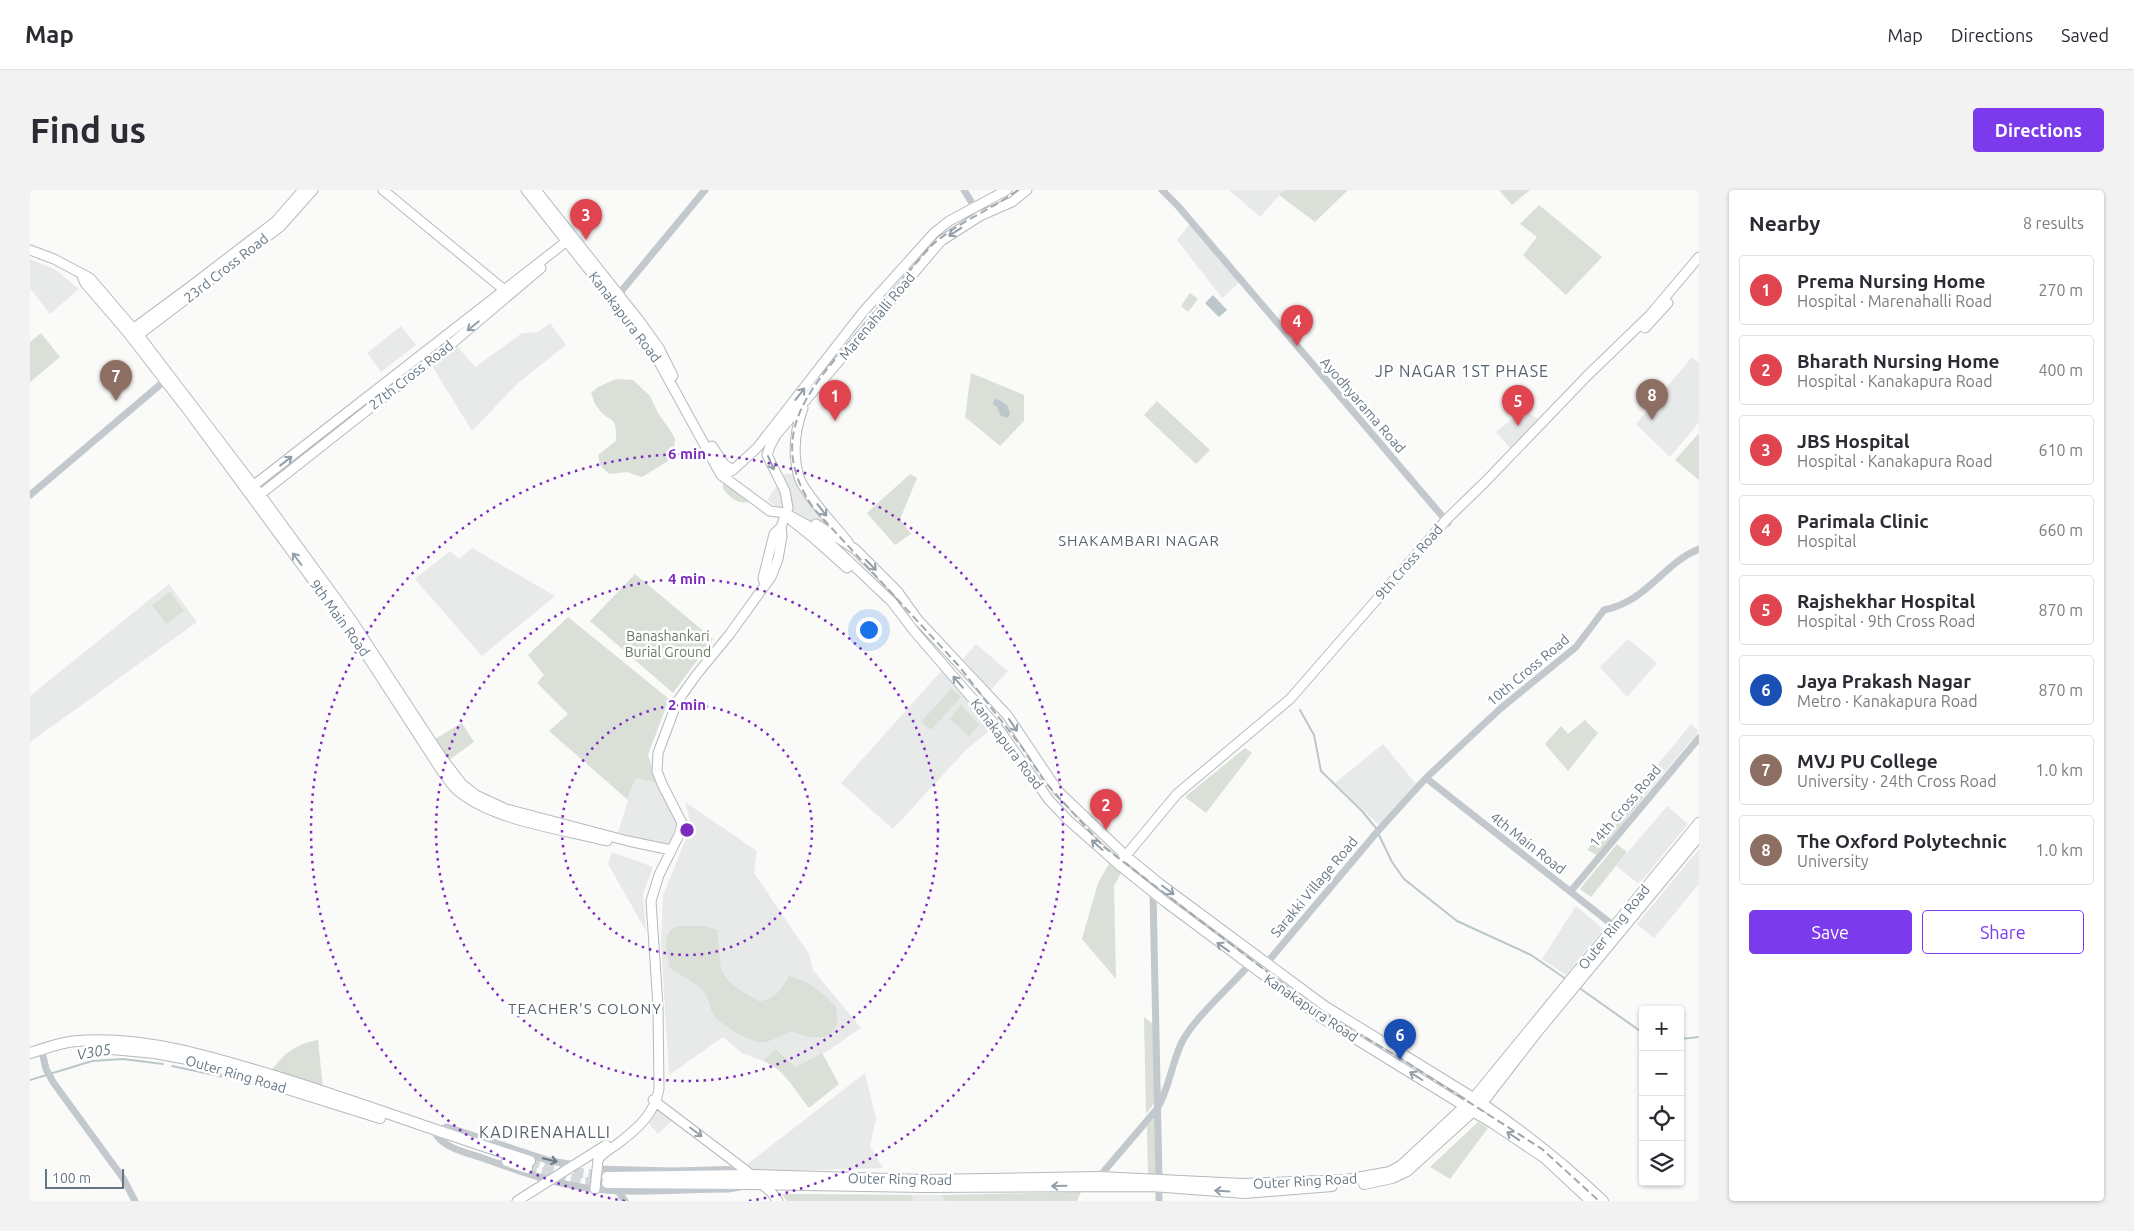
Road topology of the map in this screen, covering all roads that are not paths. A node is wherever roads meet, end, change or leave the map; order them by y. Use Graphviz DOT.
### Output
graph roads {
  1 [pos="303,190"];
  2 [pos="313,190"];
  3 [pos="383,190"];
  4 [pos="390,190"];
  5 [pos="526,190"];
  6 [pos="536,190"];
  7 [pos="705,190"];
  8 [pos="964,190"];
  9 [pos="1007,190"];
  10 [pos="1027,190"];
  11 [pos="1162,190"];
  12 [pos="978,212"];
  13 [pos="568,241"];
  14 [pos="30,250"];
  15 [pos="1699,257"];
  16 [pos="1699,266"];
  17 [pos="509,291"];
  18 [pos="619,294"];
  19 [pos="133,334"];
  20 [pos="168,379"];
  21 [pos="806,401"];
  22 [pos="765,445"];
  23 [pos="733,470"];
  24 [pos="721,475"];
  25 [pos="250,488"];
  26 [pos="30,495"];
  27 [pos="257,497"];
  28 [pos="788,512"];
  29 [pos="1447,521"];
  30 [pos="854,549"];
  31 [pos="1699,549"];
  32 [pos="1699,738"];
  33 [pos="1426,778"];
  34 [pos="1699,823"];
  35 [pos="1382,827"];
  36 [pos="1699,836"];
  37 [pos="669,853"];
  38 [pos="1128,858"];
  39 [pos="1121,867"];
  40 [pos="1571,891"];
  41 [pos="1153,893"];
  42 [pos="1614,926"];
  43 [pos="1266,964"];
  44 [pos="1249,966"];
  45 [pos="1573,983"];
  46 [pos="30,1054"];
  47 [pos="43,1056"];
  48 [pos="30,1061"];
  49 [pos="656,1098"];
  50 [pos="1478,1101"];
  51 [pos="1156,1109"];
  52 [pos="1468,1109"];
  53 [pos="437,1133"];
  54 [pos="528,1164"];
  55 [pos="576,1165"];
  56 [pos="1099,1177"];
  57 [pos="753,1178"];
  58 [pos="552,1180"];
  59 [pos="602,1180"];
  60 [pos="1159,1183"];
  61 [pos="618,1191"];
  62 [pos="134,1201"];
  63 [pos="517,1201"];
  64 [pos="625,1201"];
  65 [pos="778,1201"];
  66 [pos="1159,1201"];
  67 [pos="1590,1201"];
  68 [pos="1603,1201"];
  1 -- 19 [label="main road, 23rd Cross Road"];
  2 -- 19 [label="main road, 23rd Cross Road"];
  3 -- 17 [label="main road"];
  4 -- 17 [label="main road"];
  5 -- 13 [label="main road, Kanakapura Road"];
  6 -- 13 [label="main road, Kanakapura Road"];
  7 -- 18 [label="street"];
  8 -- 12 [label="street"];
  9 -- 12 [label="main road, Marenahalli Road"];
  10 -- 12 [label="main road, Marenahalli Road"];
  11 -- 29 [label="street, Ayodhyarama Road"];
  12 -- 21 [label="main road, Marenahalli Road, one-way"];
  22 -- 12 [label="main road, Marenahalli Road, one-way"];
  13 -- 17 [label="main road, 27th Cross Road"];
  13 -- 18 [label="main road, Kanakapura Road"];
  13 -- 24 [label="main road, Kanakapura Road"];
  14 -- 19 [label="main road, 9th Main Road"];
  15 -- 29 [label="main road, 9th Cross Road"];
  16 -- 29 [label="main road, 9th Cross Road"];
  25 -- 17 [label="main road, 27th Cross Road, one-way"];
  17 -- 27 [label="main road, 27th Cross Road, one-way"];
  18 -- 23 [label="main road, Kanakapura Road"];
  19 -- 20 [label="main road, 9th Main Road"];
  20 -- 25 [label="main road, 9th Main Road"];
  20 -- 26 [label="street"];
  21 -- 22 [label="main road, Marenahalli Road"];
  21 -- 30 [label="main road, one-way"];
  22 -- 23 [label="main road, Marenahalli Road"];
  22 -- 28 [label="main road, one-way"];
  23 -- 24 [label="main road, Marenahalli Road"];
  24 -- 28 [label="main road, Kanakapura Road"];
  25 -- 27 [label="main road, 9th Main Road"];
  27 -- 37 [label="main road, 9th Main Road"];
  28 -- 30 [label="main road, Kanakapura Road"];
  28 -- 37 [label="main road"];
  39 -- 28 [label="main road, Kanakapura Road, one-way"];
  29 -- 38 [label="main road, 9th Cross Road"];
  30 -- 38 [label="main road, Kanakapura Road, one-way"];
  31 -- 33 [label="street, 10th Cross Road"];
  32 -- 40 [label="street, 14th Cross Road"];
  33 -- 35 [label="street, 10th Cross Road"];
  33 -- 40 [label="street, 4th Main Road"];
  34 -- 42 [label="highway, Outer Ring Road"];
  35 -- 43 [label="street, Sarakki Village Road"];
  36 -- 45 [label="highway, Outer Ring Road"];
  37 -- 49 [label="main road"];
  38 -- 39 [label="main road, 9th Cross Road"];
  38 -- 43 [label="main road, Kanakapura Road, one-way"];
  39 -- 41 [label="main road, Kanakapura Road"];
  40 -- 42 [label="street, 4th Main Road"];
  44 -- 41 [label="main road, Kanakapura Road, one-way"];
  41 -- 51 [label="street"];
  42 -- 45 [label="highway, Outer Ring Road"];
  43 -- 50 [label="main road, Kanakapura Road"];
  44 -- 51 [label="street"];
  52 -- 44 [label="main road, Kanakapura Road, one-way"];
  45 -- 50 [label="highway, Outer Ring Road"];
  46 -- 53 [label="highway, Outer Ring Road"];
  47 -- 48 [label="highway, Outer Ring Road"];
  47 -- 53 [label="highway, Outer Ring Road"];
  47 -- 62 [label="street"];
  49 -- 55 [label="main road"];
  49 -- 57 [label="main road, one-way"];
  49 -- 59 [label="main road"];
  50 -- 52 [label="highway, Outer Ring Road"];
  50 -- 68 [label="highway, Kanakapura Road"];
  51 -- 56 [label="street"];
  51 -- 60 [label="street"];
  52 -- 60 [label="highway, Outer Ring Road"];
  67 -- 52 [label="highway, Kanakapura Road, one-way"];
  53 -- 54 [label="highway"];
  53 -- 55 [label="street, one-way"];
  53 -- 58 [label="street"];
  55 -- 58 [label="main road"];
  56 -- 57 [label="highway, Outer Ring Road"];
  56 -- 60 [label="highway, Outer Ring Road"];
  57 -- 59 [label="highway"];
  57 -- 59 [label="street"];
  60 -- 57 [label="highway, Outer Ring Road, one-way"];
  57 -- 61 [label="street"];
  57 -- 65 [label="main road"];
  58 -- 59 [label="street"];
  58 -- 63 [label="main road"];
  59 -- 61 [label="street"];
  60 -- 66 [label="street"];
  61 -- 64 [label="street"];
}
